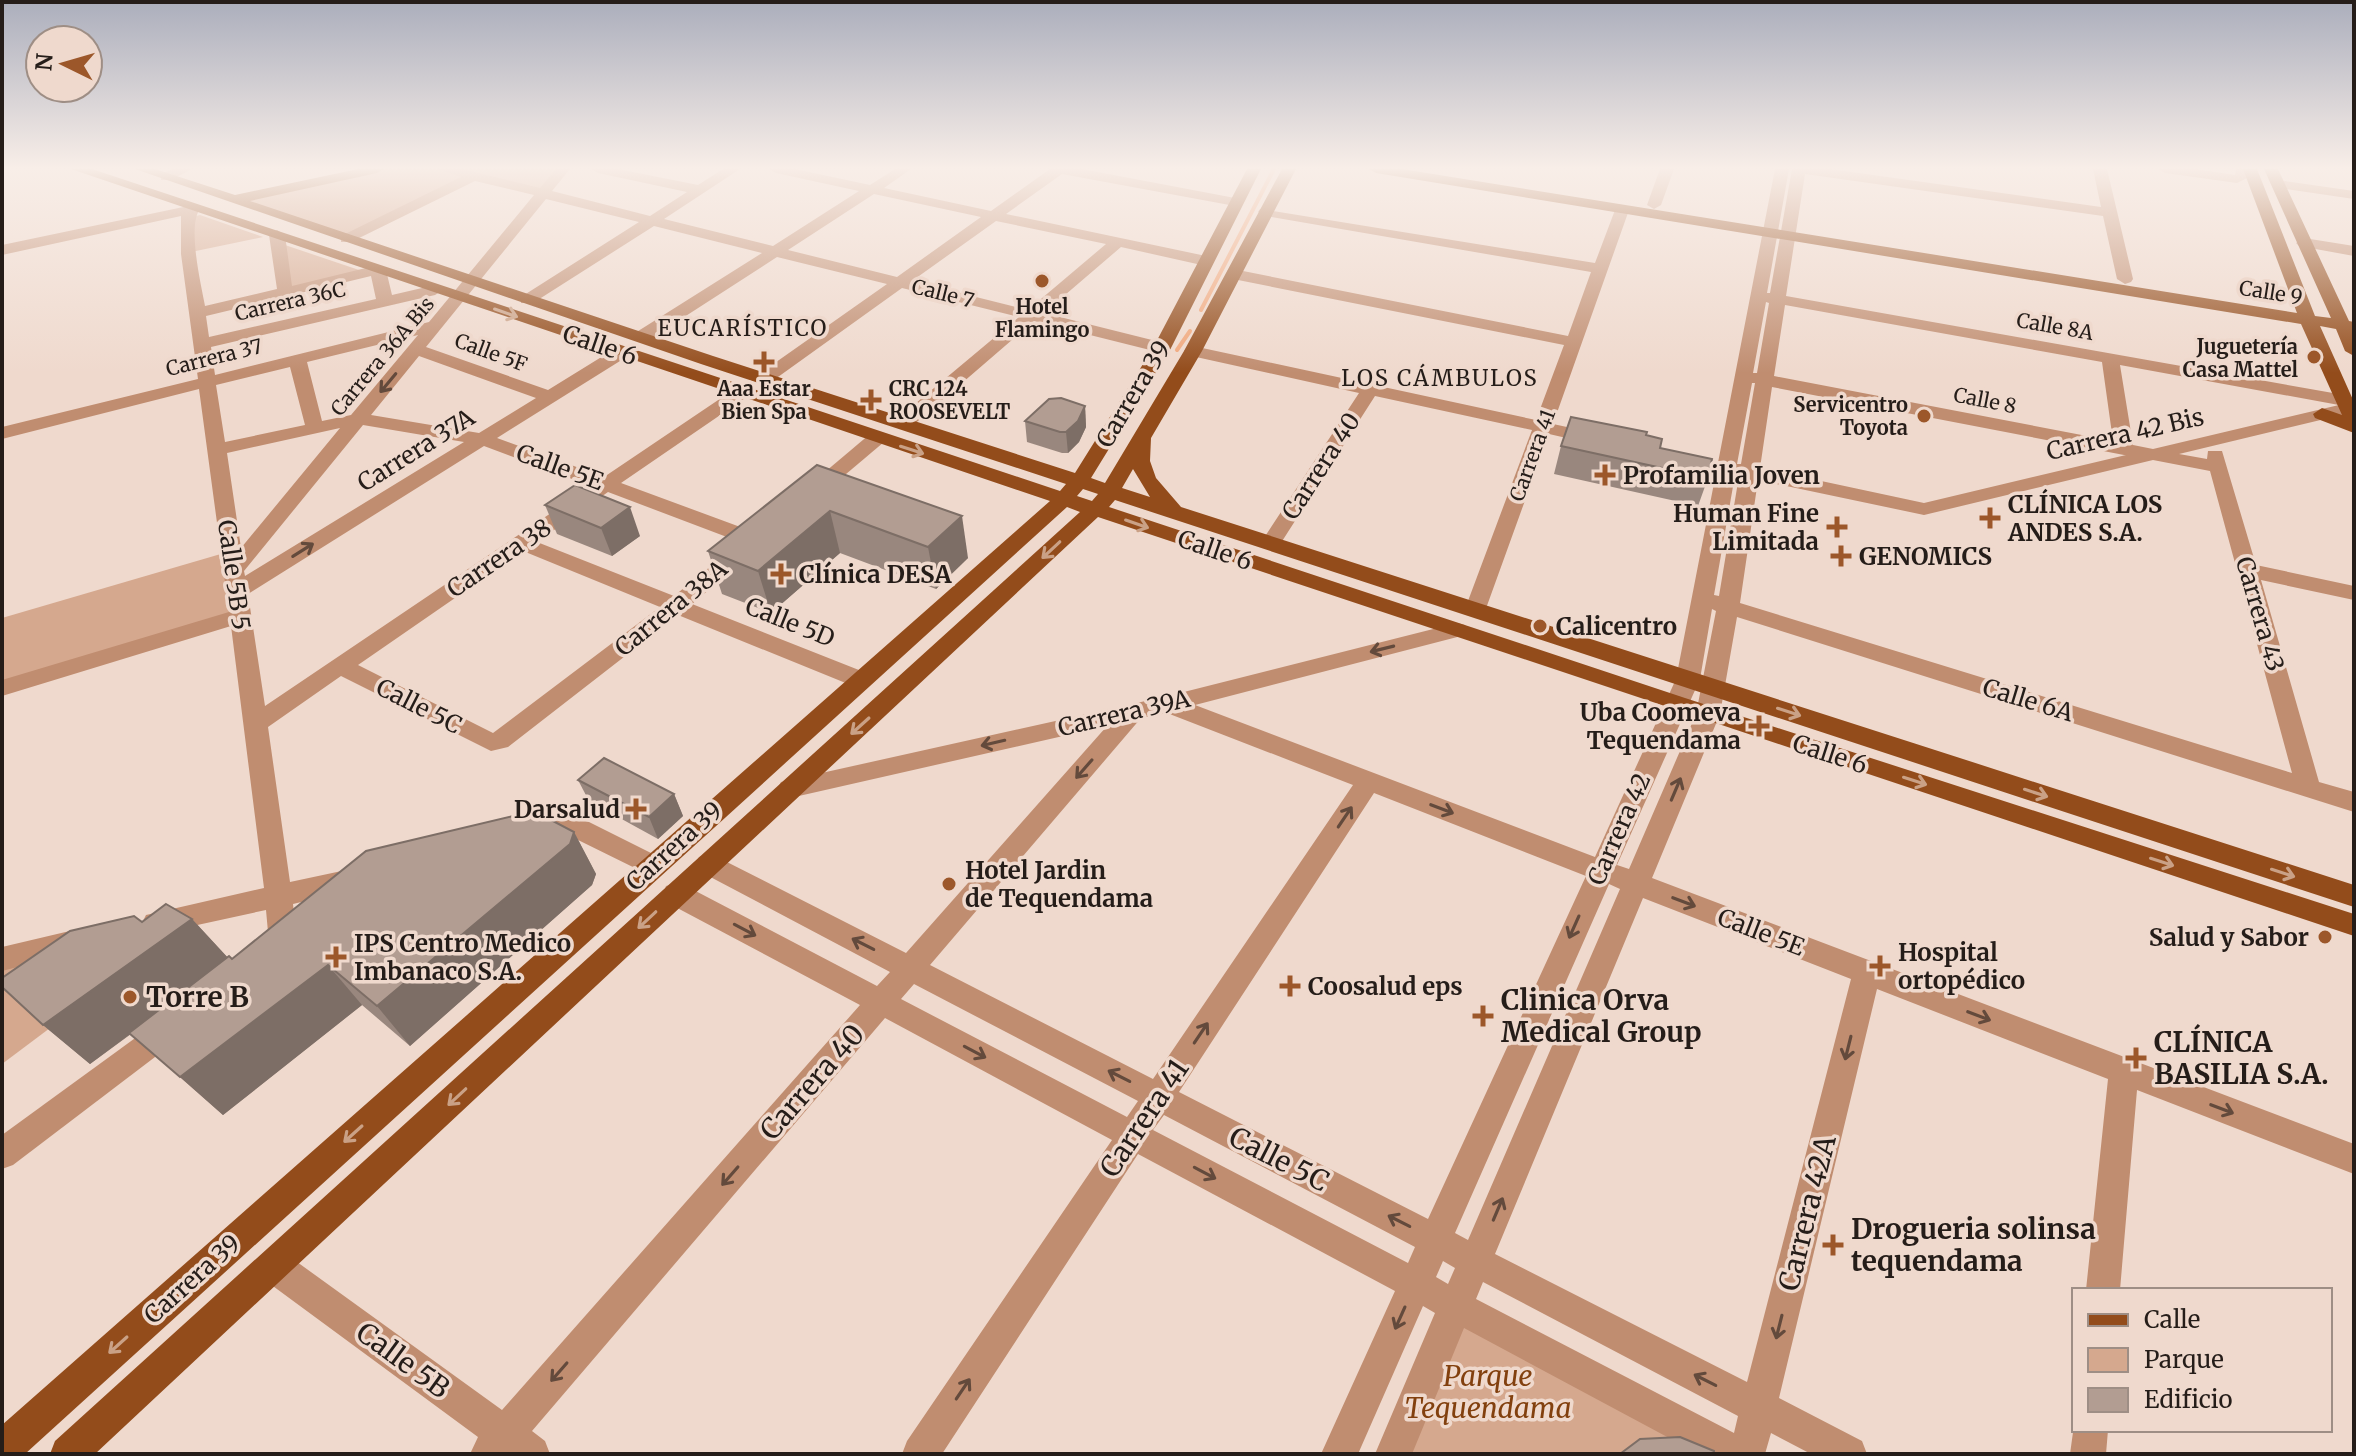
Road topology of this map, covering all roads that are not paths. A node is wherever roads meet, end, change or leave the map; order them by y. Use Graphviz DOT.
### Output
graph roads {
  1 [pos="63,237"];
  2 [pos="189,237"];
  3 [pos="277,237"];
  4 [pos="283,237"];
  5 [pos="340,237"];
  6 [pos="350,237"];
  7 [pos="509,237"];
  8 [pos="627,237"];
  9 [pos="717,237"];
  10 [pos="797,237"];
  11 [pos="963,237"];
  12 [pos="1095,237"];
  13 [pos="1218,237"];
  14 [pos="1252,237"];
  15 [pos="1412,237"];
  16 [pos="1612,237"];
  17 [pos="1777,237"];
  18 [pos="1814,237"];
  19 [pos="1835,237"];
  20 [pos="2115,237"];
  21 [pos="2276,237"];
  22 [pos="2301,237"];
  23 [pos="346,239"];
  24 [pos="1118,242"];
  25 [pos="2304,243"];
  26 [pos="1918,247"];
  27 [pos="2,250"];
  28 [pos="775,251"];
  29 [pos="2354,251"];
  30 [pos="1206,261"];
  31 [pos="2035,265"];
  32 [pos="1964,266"];
  33 [pos="1600,269"];
  34 [pos="378,270"];
  35 [pos="1992,270"];
  36 [pos="1233,274"];
  37 [pos="2125,279"];
  38 [pos="472,281"];
  39 [pos="900,282"];
  40 [pos="435,290"];
  41 [pos="285,292"];
  42 [pos="458,298"];
  43 [pos="1766,298"];
  44 [pos="527,300"];
  45 [pos="385,301"];
  46 [pos="2242,310"];
  47 [pos="197,313"];
  48 [pos="2305,313"];
  49 [pos="1031,315"];
  50 [pos="2346,315"];
  51 [pos="1210,318"];
  52 [pos="436,325"];
  53 [pos="1173,326"];
  54 [pos="641,337"];
  55 [pos="1574,342"];
  56 [pos="201,344"];
  57 [pos="1162,348"];
  58 [pos="416,349"];
  59 [pos="1193,351"];
  60 [pos="2354,351"];
  61 [pos="622,352"];
  62 [pos="2325,356"];
  63 [pos="2110,358"];
  64 [pos="297,359"];
  65 [pos="707,360"];
  66 [pos="653,363"];
  67 [pos="765,378"];
  68 [pos="1753,378"];
  69 [pos="207,382"];
  70 [pos="798,389"];
  71 [pos="1370,390"];
  72 [pos="742,392"];
  73 [pos="551,397"];
  74 [pos="2322,414"];
  75 [pos="2350,414"];
  76 [pos="812,416"];
  77 [pos="358,419"];
  78 [pos="904,423"];
  79 [pos="1543,427"];
  80 [pos="315,428"];
  81 [pos="2,433"];
  82 [pos="877,438"];
  83 [pos="1144,438"];
  84 [pos="484,439"];
  85 [pos="2211,441"];
  86 [pos="1620,444"];
  87 [pos="217,449"];
  88 [pos="2124,449"];
  89 [pos="2149,454"];
  90 [pos="2218,467"];
  91 [pos="1729,468"];
  92 [pos="1080,480"];
  93 [pos="607,484"];
  94 [pos="1063,500"];
  95 [pos="1104,500"];
  96 [pos="791,510"];
  97 [pos="1189,515"];
  98 [pos="761,535"];
  99 [pos="1272,541"];
  100 [pos="521,543"];
  101 [pos="2247,570"];
  102 [pos="235,581"];
  103 [pos="2354,593"];
  104 [pos="1373,602"];
  105 [pos="1714,602"];
  106 [pos="678,604"];
  107 [pos="1467,606"];
  108 [pos="240,616"];
  109 [pos="979,616"];
  110 [pos="931,618"];
  111 [pos="1457,630"];
  112 [pos="1521,652"];
  113 [pos="340,666"];
  114 [pos="861,680"];
  115 [pos="2,688"];
  116 [pos="1682,691"];
  117 [pos="1711,701"];
  118 [pos="1168,704"];
  119 [pos="1135,710"];
  120 [pos="255,724"];
  121 [pos="499,741"];
  122 [pos="1369,781"];
  123 [pos="2308,787"];
  124 [pos="790,789"];
  125 [pos="2354,802"];
  126 [pos="512,841"];
  127 [pos="708,864"];
  128 [pos="652,865"];
  129 [pos="1600,870"];
  130 [pos="1636,884"];
  131 [pos="676,894"];
  132 [pos="280,896"];
  133 [pos="2354,896"];
  134 [pos="2354,925"];
  135 [pos="131,928"];
  136 [pos="103,935"];
  137 [pos="283,943"];
  138 [pos="2,959"];
  139 [pos="258,962"];
  140 [pos="911,969"];
  141 [pos="1867,972"];
  142 [pos="881,1002"];
  143 [pos="195,1010"];
  144 [pos="2124,1071"];
  145 [pos="1158,1097"];
  146 [pos="1132,1135"];
  147 [pos="2,1154"];
  148 [pos="2354,1159"];
  149 [pos="1435,1240"];
  150 [pos="1476,1261"];
  151 [pos="274,1266"];
  152 [pos="1415,1284"];
  153 [pos="2103,1288"];
  154 [pos="1456,1306"];
  155 [pos="1759,1408"];
  156 [pos="2090,1432"];
  157 [pos="508,1447"];
  158 [pos="2,1450"];
  159 [pos="68,1454"];
  160 [pos="920,1454"];
  161 [pos="1339,1454"];
  162 [pos="1393,1454"];
  163 [pos="1736,1454"];
  164 [pos="1747,1454"];
  165 [pos="1849,1454"];
  166 [pos="2088,1454"];
  1 -- 27 [label="street"];
  2 -- 47 [label="street, Calle 5B 5"];
  3 -- 41 [label="street"];
  4 -- 34 [label="main road, Calle 6"];
  5 -- 23 [label="main road, Calle 6"];
  6 -- 23 [label="street"];
  7 -- 38 [label="street, Carrera 36A Bis"];
  8 -- 44 [label="street"];
  9 -- 28 [label="street, Calle 7"];
  10 -- 28 [label="street"];
  11 -- 39 [label="street"];
  12 -- 24 [label="street"];
  13 -- 30 [label="main road, Carrera 39"];
  14 -- 36 [label="main road, Carrera 39"];
  15 -- 33 [label="street"];
  16 -- 33 [label="street, Carrera 41"];
  17 -- 43 [label="street, Carrera 42"];
  18 -- 32 [label="main road, Calle 9"];
  19 -- 26 [label="main road, Calle 9"];
  20 -- 37 [label="street"];
  21 -- 48 [label="main road"];
  22 -- 25 [label="main road"];
  23 -- 38 [label="main road, Calle 6"];
  24 -- 30 [label="street"];
  24 -- 49 [label="street"];
  25 -- 29 [label="street"];
  25 -- 50 [label="main road"];
  26 -- 31 [label="main road, Calle 9"];
  26 -- 32 [label="main road"];
  28 -- 39 [label="street, Calle 7"];
  28 -- 54 [label="street"];
  30 -- 53 [label="main road, Carrera 39"];
  31 -- 35 [label="main road"];
  31 -- 37 [label="main road, Calle 9"];
  32 -- 35 [label="main road, Calle 9"];
  33 -- 55 [label="street, Carrera 41"];
  34 -- 40 [label="main road, Calle 6"];
  34 -- 41 [label="street"];
  34 -- 45 [label="street"];
  35 -- 46 [label="main road, Calle 9"];
  36 -- 51 [label="main road, Carrera 39"];
  36 -- 55 [label="street"];
  37 -- 48 [label="main road, Calle 9"];
  38 -- 42 [label="street, Carrera 36A Bis"];
  38 -- 44 [label="main road, Calle 6"];
  39 -- 49 [label="street, Calle 7"];
  39 -- 67 [label="street"];
  40 -- 42 [label="main road, Calle 6"];
  40 -- 45 [label="street, Carrera 36C"];
  41 -- 47 [label="street"];
  42 -- 52 [label="street, Carrera 36A Bis"];
  42 -- 61 [label="main road, Calle 6, one-way"];
  43 -- 63 [label="street, Calle 8A"];
  43 -- 68 [label="street, Carrera 42"];
  44 -- 54 [label="main road, Calle 6"];
  45 -- 56 [label="street, Carrera 36C"];
  46 -- 48 [label="main road, Calle 9"];
  46 -- 62 [label="main road"];
  47 -- 56 [label="street, Calle 5B 5"];
  48 -- 50 [label="main road, Calle 9"];
  48 -- 62 [label="main road"];
  49 -- 57 [label="street, Calle 7"];
  49 -- 78 [label="street"];
  50 -- 60 [label="main road"];
  51 -- 53 [label="main road"];
  51 -- 59 [label="main road, Carrera 39"];
  52 -- 58 [label="street, Carrera 36A Bis"];
  52 -- 64 [label="street, Carrera 37"];
  53 -- 57 [label="main road, Carrera 39"];
  54 -- 65 [label="main road, Calle 6"];
  55 -- 79 [label="street, Carrera 41"];
  56 -- 69 [label="street, Calle 5B 5"];
  57 -- 92 [label="main road, Carrera 39"];
  58 -- 73 [label="street, Calle 5F"];
  58 -- 77 [label="street, Carrera 36A Bis, one-way"];
  59 -- 71 [label="street"];
  59 -- 83 [label="main road, Carrera 39"];
  61 -- 66 [label="main road, Calle 6"];
  61 -- 73 [label="street, Carrera 37A"];
  62 -- 75 [label="main road"];
  63 -- 75 [label="street, Calle 8A"];
  63 -- 88 [label="street"];
  64 -- 69 [label="street, Carrera 37"];
  64 -- 80 [label="street"];
  65 -- 66 [label="main road"];
  65 -- 67 [label="main road, Calle 6"];
  66 -- 72 [label="main road, Calle 6"];
  67 -- 70 [label="main road, Calle 6"];
  68 -- 88 [label="street, Calle 8"];
  68 -- 91 [label="street, Carrera 42"];
  69 -- 81 [label="street, Carrera 37"];
  69 -- 87 [label="street, Calle 5B 5"];
  70 -- 76 [label="main road"];
  70 -- 78 [label="main road, Calle 6"];
  71 -- 79 [label="street"];
  71 -- 99 [label="street, Carrera 40"];
  72 -- 76 [label="main road, Calle 6"];
  72 -- 93 [label="street, Carrera 38"];
  73 -- 84 [label="street, Carrera 37A"];
  74 -- 75 [label="main road"];
  74 -- 85 [label="street, Carrera 42 Bis"];
  76 -- 82 [label="main road, Calle 6"];
  77 -- 80 [label="street"];
  77 -- 84 [label="street, Calle 5E"];
  77 -- 102 [label="street, Carrera 36A Bis"];
  78 -- 92 [label="main road, Calle 6"];
  79 -- 86 [label="street"];
  79 -- 107 [label="street, Carrera 41"];
  80 -- 87 [label="street"];
  82 -- 94 [label="main road, Calle 6, one-way"];
  82 -- 96 [label="street"];
  83 -- 95 [label="main road, Carrera 39"];
  83 -- 97 [label="main road"];
  84 -- 93 [label="street, Calle 5E"];
  102 -- 84 [label="street, Carrera 37A, one-way"];
  85 -- 89 [label="street, Carrera 42 Bis"];
  85 -- 90 [label="street, Carrera 43"];
  87 -- 102 [label="street, Calle 5B 5"];
  88 -- 89 [label="street, Calle 8"];
  89 -- 90 [label="street, Calle 8"];
  89 -- 91 [label="street, Carrera 42 Bis"];
  90 -- 101 [label="street, Carrera 43"];
  91 -- 105 [label="street, Carrera 42"];
  92 -- 94 [label="main road, Carrera 39"];
  92 -- 95 [label="main road, Calle 6"];
  93 -- 98 [label="street, Calle 5E"];
  93 -- 100 [label="street, Carrera 38"];
  94 -- 95 [label="main road, Calle 6"];
  94 -- 110 [label="main road, Carrera 39"];
  95 -- 97 [label="main road, Calle 6"];
  95 -- 104 [label="main road, Calle 6, one-way"];
  95 -- 109 [label="main road, Carrera 39, one-way"];
  97 -- 99 [label="main road, Calle 6"];
  98 -- 106 [label="street, Carrera 38A"];
  99 -- 107 [label="main road, Calle 6"];
  100 -- 106 [label="street, Calle 5D"];
  100 -- 113 [label="street, Carrera 38"];
  101 -- 103 [label="street"];
  101 -- 123 [label="street, Carrera 43"];
  102 -- 108 [label="street, Calle 5B 5"];
  104 -- 107 [label="main road"];
  104 -- 111 [label="main road, Calle 6"];
  105 -- 116 [label="street, Carrera 42"];
  105 -- 117 [label="street, Carrera 42"];
  105 -- 123 [label="street, Calle 6A"];
  106 -- 114 [label="street, Calle 5D"];
  106 -- 121 [label="street, Carrera 38A"];
  107 -- 112 [label="main road"];
  107 -- 116 [label="main road, Calle 6"];
  108 -- 115 [label="street"];
  108 -- 120 [label="street, Calle 5B 5"];
  109 -- 110 [label="main road"];
  109 -- 124 [label="main road, Carrera 39, one-way"];
  110 -- 114 [label="main road, Carrera 39"];
  111 -- 112 [label="main road, Calle 6"];
  111 -- 118 [label="street, Carrera 39A, one-way"];
  112 -- 116 [label="main road, Calle 6"];
  113 -- 120 [label="street, Carrera 38"];
  113 -- 121 [label="street, Calle 5C"];
  114 -- 128 [label="main road, Carrera 39"];
  116 -- 117 [label="main road, Calle 6"];
  116 -- 129 [label="street, Carrera 42"];
  130 -- 117 [label="street, Carrera 42, one-way"];
  117 -- 133 [label="main road, Calle 6, one-way"];
  117 -- 134 [label="main road, Calle 6, one-way"];
  118 -- 119 [label="street, Carrera 39A"];
  118 -- 122 [label="street, Calle 5E"];
  119 -- 124 [label="street, Carrera 39A, one-way"];
  119 -- 140 [label="street, Carrera 40, one-way"];
  120 -- 132 [label="street, Calle 5B 5"];
  122 -- 129 [label="street, Calle 5E, one-way"];
  145 -- 122 [label="street, Carrera 41, one-way"];
  123 -- 125 [label="street, Calle 6A"];
  124 -- 127 [label="main road, Carrera 39"];
  126 -- 128 [label="street"];
  127 -- 131 [label="main road, Carrera 39"];
  140 -- 127 [label="street, Calle 5C, one-way"];
  128 -- 158 [label="main road, Carrera 39, one-way"];
  129 -- 130 [label="street, Calle 5E"];
  129 -- 149 [label="street, Carrera 42, one-way"];
  130 -- 141 [label="street, Calle 5E, one-way"];
  150 -- 130 [label="street, Carrera 42, one-way"];
  131 -- 142 [label="street, Calle 5C, one-way"];
  131 -- 151 [label="main road, Carrera 39, one-way"];
  132 -- 135 [label="street"];
  132 -- 137 [label="street, Calle 5B 5"];
  132 -- 137 [label="street"];
  136 -- 138 [label="street"];
  137 -- 139 [label="street"];
  140 -- 142 [label="street, Carrera 40"];
  145 -- 140 [label="street, Calle 5C, one-way"];
  141 -- 144 [label="street, Calle 5E, one-way"];
  141 -- 155 [label="street, Carrera 42A, one-way"];
  142 -- 146 [label="street, Calle 5C, one-way"];
  142 -- 157 [label="street, Carrera 40, one-way"];
  143 -- 147 [label="street"];
  144 -- 148 [label="street, Calle 5E, one-way"];
  144 -- 153 [label="street"];
  145 -- 146 [label="street, Carrera 41"];
  149 -- 145 [label="street, Calle 5C, one-way"];
  146 -- 152 [label="street, Calle 5C, one-way"];
  160 -- 146 [label="street, Carrera 41, one-way"];
  149 -- 150 [label="street, Calle 5C"];
  149 -- 152 [label="street, Carrera 42"];
  150 -- 154 [label="street, Carrera 42"];
  155 -- 150 [label="street, Calle 5C, one-way"];
  151 -- 157 [label="street, Calle 5B"];
  151 -- 159 [label="main road, Carrera 39"];
  152 -- 154 [label="street, Calle 5C"];
  152 -- 161 [label="street, Carrera 42, one-way"];
  154 -- 162 [label="street, Carrera 42"];
  154 -- 163 [label="street, Calle 5C"];
  155 -- 164 [label="street, Carrera 42A"];
  155 -- 165 [label="street, Calle 5C"];
  156 -- 166 [label="street"];
}
